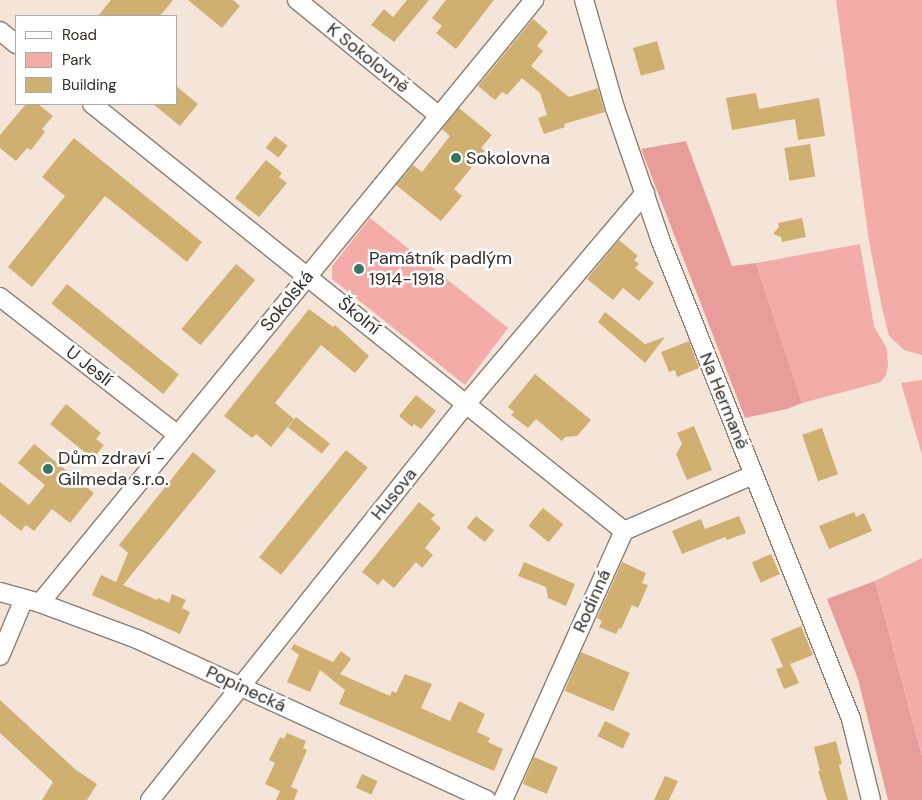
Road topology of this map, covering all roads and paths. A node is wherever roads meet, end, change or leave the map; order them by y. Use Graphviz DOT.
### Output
graph roads {
  1 [pos="297,0"];
  2 [pos="534,0"];
  3 [pos="584,0"];
  4 [pos="0,31"];
  5 [pos="15,43"];
  6 [pos="93,105"];
  7 [pos="439,116"];
  8 [pos="645,193"];
  9 [pos="308,275"];
  10 [pos="0,297"];
  11 [pos="466,404"];
  12 [pos="178,435"];
  13 [pos="753,475"];
  14 [pos="624,531"];
  15 [pos="0,592"];
  16 [pos="32,601"];
  17 [pos="0,656"];
  18 [pos="240,686"];
  19 [pos="150,800"];
  20 [pos="487,800"];
  21 [pos="503,800"];
  22 [pos="871,800"];
  1 -- 7 [label="street, K Sokolovně"];
  2 -- 7 [label="street, Sokolská"];
  3 -- 8 [label="street, Na Hermaně"];
  4 -- 5 [label="street"];
  6 -- 9 [label="street, Školní"];
  7 -- 9 [label="street, Sokolská"];
  8 -- 11 [label="street, Husova"];
  8 -- 13 [label="street, Na Hermaně"];
  9 -- 11 [label="street, Školní"];
  9 -- 12 [label="street, Sokolská"];
  10 -- 12 [label="street, U Jeslí"];
  11 -- 14 [label="street, Školní"];
  11 -- 18 [label="street, Husova"];
  12 -- 16 [label="street, Sokolská"];
  13 -- 14 [label="street"];
  13 -- 22 [label="street, Na Hermaně"];
  14 -- 21 [label="street, Rodinná"];
  15 -- 16 [label="street, Popinecká"];
  16 -- 17 [label="street, Sokolská"];
  16 -- 18 [label="street, Popinecká"];
  18 -- 19 [label="street, Husova"];
  18 -- 20 [label="street, Popinecká"];
}
